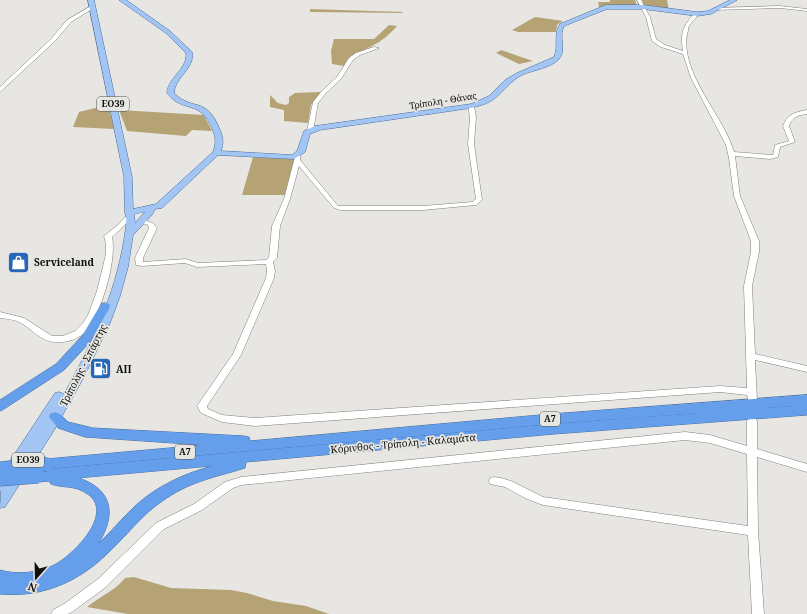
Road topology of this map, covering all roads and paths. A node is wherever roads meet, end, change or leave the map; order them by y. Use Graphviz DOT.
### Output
graph roads {
  1 [pos="122,0"];
  2 [pos="639,0"];
  3 [pos="734,0"];
  4 [pos="92,4"];
  5 [pos="643,7"];
  6 [pos="715,9"];
  7 [pos="807,10"];
  8 [pos="697,14"];
  9 [pos="376,48"];
  10 [pos="685,53"];
  11 [pos="0,90"];
  12 [pos="471,106"];
  13 [pos="807,112"];
  14 [pos="310,131"];
  15 [pos="216,153"];
  16 [pos="732,154"];
  17 [pos="298,158"];
  18 [pos="147,208"];
  19 [pos="128,214"];
  20 [pos="141,221"];
  21 [pos="122,233"];
  22 [pos="269,261"];
  23 [pos="105,306"];
  24 [pos="0,315"];
  25 [pos="751,356"];
  26 [pos="807,369"];
  27 [pos="807,400"];
  28 [pos="0,406"];
  29 [pos="807,410"];
  30 [pos="55,417"];
  31 [pos="752,421"];
  32 [pos="325,440"];
  33 [pos="752,452"];
  34 [pos="293,453"];
  35 [pos="807,468"];
  36 [pos="0,469"];
  37 [pos="40,474"];
  38 [pos="0,479"];
  39 [pos="494,480"];
  40 [pos="0,486"];
  41 [pos="0,503"];
  42 [pos="753,531"];
  43 [pos="0,577"];
  44 [pos="0,587"];
  45 [pos="57,614"];
  46 [pos="758,614"];
  1 -- 15 [label="main road"];
  2 -- 5 [label="street"];
  3 -- 6 [label="main road, Τρίπολη - Θάνας"];
  4 -- 11 [label="street"];
  4 -- 19 [label="main road, Τρίπολης - Σπάρτης / ΕΟ39"];
  5 -- 8 [label="main road, Τρίπολη - Θάνας"];
  5 -- 10 [label="street"];
  5 -- 12 [label="main road, Τρίπολη - Θάνας"];
  6 -- 7 [label="street"];
  6 -- 8 [label="main road, Τρίπολη - Θάνας"];
  8 -- 10 [label="street"];
  9 -- 14 [label="street"];
  10 -- 16 [label="street"];
  12 -- 14 [label="main road, Τρίπολη - Θάνας"];
  12 -- 17 [label="street"];
  13 -- 16 [label="street"];
  14 -- 17 [label="main road"];
  15 -- 17 [label="main road"];
  15 -- 18 [label="main road"];
  16 -- 25 [label="street"];
  17 -- 22 [label="street"];
  18 -- 19 [label="main road"];
  18 -- 20 [label="main road"];
  19 -- 21 [label="street"];
  19 -- 21 [label="main road, Τρίπολης - Σπάρτης / ΕΟ39"];
  20 -- 21 [label="main road"];
  20 -- 22 [label="street"];
  21 -- 23 [label="main road, Τρίπολης - Σπάρτης / ΕΟ39"];
  21 -- 24 [label="street"];
  21 -- 30 [label="main road, Τρίπολης - Σπάρτης / ΕΟ39"];
  22 -- 25 [label="street"];
  23 -- 28 [label="highway"];
  23 -- 40 [label="main road, Τρίπολης - Σπάρτης / ΕΟ39"];
  25 -- 26 [label="street"];
  27 -- 32 [label="highway, Κόρινθος - Τρίπολη - Καλαμάτα / Α7"];
  29 -- 34 [label="highway, Κόρινθος - Τρίπολη - Καλαμάτα / Α7"];
  30 -- 32 [label="highway"];
  30 -- 41 [label="main road, Τρίπολης - Σπάρτης / ΕΟ39"];
  31 -- 33 [label="street"];
  32 -- 37 [label="highway, Κόρινθος - Τρίπολη - Καλαμάτα / Α7"];
  33 -- 35 [label="street"];
  33 -- 42 [label="street"];
  33 -- 45 [label="street"];
  34 -- 37 [label="highway, Κόρινθος - Τρίπολη - Καλαμάτα / Α7"];
  34 -- 44 [label="highway"];
  36 -- 37 [label="highway, Κόρινθος - Τρίπολη - Καλαμάτα / Α7, bridge"];
  37 -- 38 [label="highway, bridge"];
  37 -- 43 [label="highway"];
  39 -- 42 [label="street"];
  42 -- 46 [label="street"];
}
